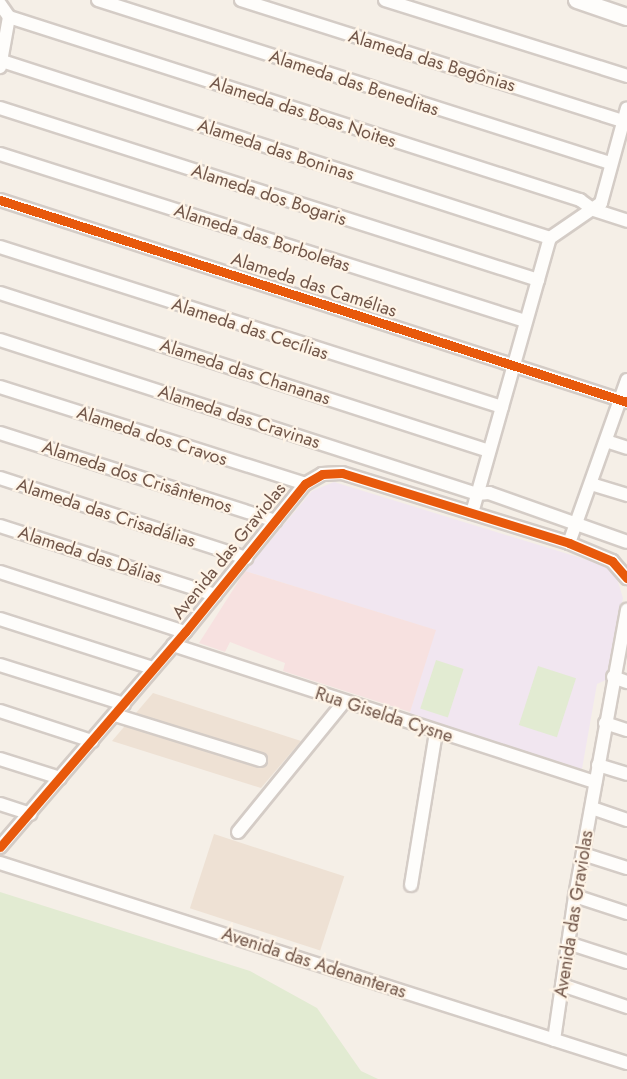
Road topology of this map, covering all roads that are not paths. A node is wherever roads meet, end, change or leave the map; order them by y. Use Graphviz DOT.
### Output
graph roads {
  1 [pos="98,0"];
  2 [pos="241,0"];
  3 [pos="385,0"];
  4 [pos="578,0"];
  5 [pos="0,4"];
  6 [pos="9,17"];
  7 [pos="627,17"];
  8 [pos="1,65"];
  9 [pos="627,76"];
  10 [pos="0,108"];
  11 [pos="627,108"];
  12 [pos="623,121"];
  13 [pos="0,154"];
  14 [pos="610,163"];
  15 [pos="0,200"];
  16 [pos="594,210"];
  17 [pos="627,221"];
  18 [pos="550,238"];
  19 [pos="0,247"];
  20 [pos="538,280"];
  21 [pos="0,293"];
  22 [pos="525,321"];
  23 [pos="0,340"];
  24 [pos="514,366"];
  25 [pos="627,380"];
  26 [pos="0,387"];
  27 [pos="623,401"];
  28 [pos="502,407"];
  29 [pos="0,433"];
  30 [pos="606,441"];
  31 [pos="627,448"];
  32 [pos="489,451"];
  33 [pos="0,478"];
  34 [pos="305,484"];
  35 [pos="591,484"];
  36 [pos="477,494"];
  37 [pos="627,495"];
  38 [pos="472,513"];
  39 [pos="275,520"];
  40 [pos="576,525"];
  41 [pos="0,526"];
  42 [pos="627,542"];
  43 [pos="569,543"];
  44 [pos="246,558"];
  45 [pos="0,572"];
  46 [pos="627,578"];
  47 [pos="215,595"];
  48 [pos="627,610"];
  49 [pos="0,619"];
  50 [pos="185,632"];
  51 [pos="625,635"];
  52 [pos="173,645"];
  53 [pos="0,665"];
  54 [pos="153,668"];
  55 [pos="613,677"];
  56 [pos="627,682"];
  57 [pos="344,702"];
  58 [pos="124,704"];
  59 [pos="0,711"];
  60 [pos="115,715"];
  61 [pos="605,723"];
  62 [pos="627,730"];
  63 [pos="436,733"];
  64 [pos="92,741"];
  65 [pos="0,759"];
  66 [pos="260,760"];
  67 [pos="598,765"];
  68 [pos="627,774"];
  69 [pos="60,778"];
  70 [pos="595,782"];
  71 [pos="0,804"];
  72 [pos="592,808"];
  73 [pos="30,814"];
  74 [pos="627,820"];
  75 [pos="238,832"];
  76 [pos="0,847"];
  77 [pos="583,854"];
  78 [pos="0,863"];
  79 [pos="627,868"];
  80 [pos="411,885"];
  81 [pos="575,896"];
  82 [pos="627,913"];
  83 [pos="568,943"];
  84 [pos="627,962"];
  85 [pos="562,985"];
  86 [pos="627,1007"];
  87 [pos="554,1040"];
  88 [pos="627,1063"];
  1 -- 14 [label="street, Alameda das Beneditas"];
  2 -- 12 [label="street, Alameda das Begônias"];
  3 -- 9 [label="street"];
  4 -- 7 [label="street"];
  5 -- 6 [label="street"];
  6 -- 8 [label="street"];
  6 -- 16 [label="street, Alameda das Boas Noites"];
  8 -- 18 [label="street, Alameda das Boninas"];
  10 -- 20 [label="street, Alameda dos Bogaris"];
  11 -- 12 [label="street"];
  12 -- 14 [label="street"];
  13 -- 22 [label="street, Alameda das Borboletas"];
  14 -- 16 [label="street"];
  15 -- 24 [label="street, Alameda das Camélias"];
  16 -- 17 [label="street, Alameda das Boas Noites"];
  16 -- 18 [label="street"];
  18 -- 20 [label="street"];
  19 -- 28 [label="street, Alameda das Cecílias"];
  20 -- 22 [label="street"];
  21 -- 32 [label="street, Alameda das Chananas"];
  22 -- 24 [label="street"];
  23 -- 36 [label="street, Alameda das Cravinas"];
  24 -- 27 [label="street, Alameda das Camélias"];
  24 -- 28 [label="street"];
  25 -- 27 [label="street"];
  26 -- 34 [label="street, Alameda dos Cravos"];
  27 -- 30 [label="street"];
  28 -- 32 [label="street"];
  29 -- 39 [label="street, Alameda dos Crisântemos"];
  30 -- 31 [label="street"];
  30 -- 35 [label="street"];
  32 -- 36 [label="street"];
  33 -- 44 [label="street, Alameda das Crisadálias"];
  34 -- 38 [label="street, Avenida das Graviolas"];
  34 -- 39 [label="street, Avenida das Graviolas"];
  35 -- 37 [label="street"];
  35 -- 40 [label="street"];
  36 -- 38 [label="street"];
  36 -- 40 [label="street, Alameda das Cravinas"];
  38 -- 43 [label="street, Avenida das Graviolas"];
  39 -- 44 [label="street, Avenida das Graviolas"];
  40 -- 42 [label="street, Alameda das Cravinas"];
  40 -- 43 [label="street"];
  41 -- 47 [label="street, Alameda das Dálias"];
  43 -- 46 [label="street, Avenida das Graviolas"];
  44 -- 47 [label="street, Avenida das Graviolas"];
  45 -- 50 [label="street"];
  47 -- 50 [label="street, Avenida das Graviolas"];
  48 -- 51 [label="street, Avenida das Graviolas"];
  49 -- 54 [label="street"];
  50 -- 52 [label="street, Avenida das Graviolas"];
  51 -- 55 [label="street, Avenida das Graviolas"];
  52 -- 54 [label="street, Avenida das Graviolas"];
  52 -- 57 [label="street, Rua Giselda Cysne"];
  53 -- 58 [label="street"];
  54 -- 58 [label="street, Avenida das Graviolas"];
  55 -- 56 [label="street"];
  55 -- 61 [label="street, Avenida das Graviolas"];
  57 -- 63 [label="street, Rua Giselda Cysne"];
  57 -- 75 [label="street"];
  58 -- 60 [label="street, Avenida das Graviolas"];
  59 -- 64 [label="street"];
  60 -- 64 [label="street, Avenida das Graviolas"];
  60 -- 66 [label="street"];
  61 -- 62 [label="street"];
  61 -- 67 [label="street, Avenida das Graviolas"];
  63 -- 70 [label="street, Rua Giselda Cysne"];
  63 -- 80 [label="street"];
  64 -- 69 [label="street, Avenida das Graviolas"];
  65 -- 69 [label="street"];
  67 -- 68 [label="street"];
  67 -- 70 [label="street, Avenida das Graviolas"];
  69 -- 73 [label="street, Avenida das Graviolas"];
  70 -- 72 [label="street, Avenida das Graviolas"];
  71 -- 73 [label="street"];
  72 -- 74 [label="street"];
  72 -- 77 [label="street, Avenida das Graviolas"];
  73 -- 76 [label="street, Avenida das Graviolas"];
  77 -- 79 [label="street"];
  77 -- 81 [label="street, Avenida das Graviolas"];
  78 -- 87 [label="street, Avenida das Adenanteras"];
  81 -- 82 [label="street"];
  81 -- 83 [label="street, Avenida das Graviolas"];
  83 -- 84 [label="street"];
  83 -- 85 [label="street, Avenida das Graviolas"];
  85 -- 86 [label="street"];
  85 -- 87 [label="street, Avenida das Graviolas"];
  87 -- 88 [label="street, Avenida das Adenanteras"];
}
